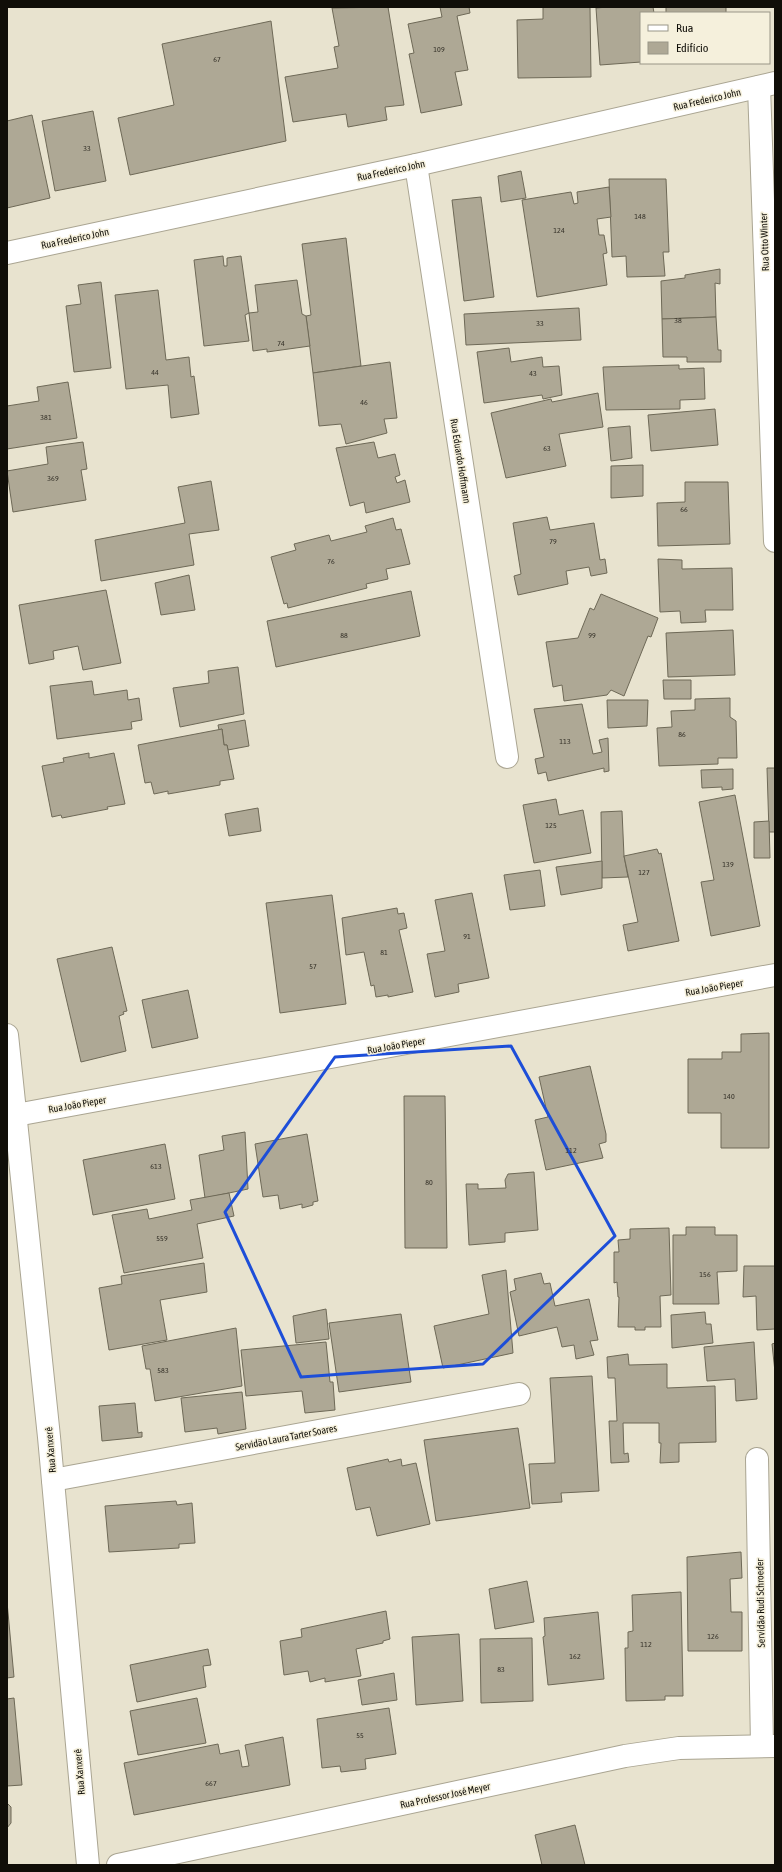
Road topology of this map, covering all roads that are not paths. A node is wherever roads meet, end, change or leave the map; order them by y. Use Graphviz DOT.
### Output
graph roads {
  1 [pos="767,85"];
  2 [pos="416,165"];
  3 [pos="7,253"];
  4 [pos="775,541"];
  5 [pos="507,757"];
  6 [pos="775,975"];
  7 [pos="7,1035"];
  8 [pos="16,1116"];
  9 [pos="518,1394"];
  10 [pos="758,1459"];
  11 [pos="53,1480"];
  12 [pos="768,1746"];
  13 [pos="88,1865"];
  14 [pos="118,1865"];
  1 -- 2 [label="street, Rua Frederico John"];
  1 -- 4 [label="street, Rua Otto Winter"];
  2 -- 3 [label="street, Rua Frederico John"];
  2 -- 5 [label="street, Rua Eduardo Hoffmann"];
  6 -- 8 [label="street, Rua João Pieper"];
  7 -- 8 [label="street, Rua Xanxerê"];
  8 -- 11 [label="street, Rua Xanxerê"];
  9 -- 11 [label="street, Servidão Laura Tarter Soares"];
  10 -- 12 [label="street, Servidão Rudi Schroeder"];
  11 -- 13 [label="street, Rua Xanxerê"];
  12 -- 14 [label="street, Rua Professor José Meyer"];
}
